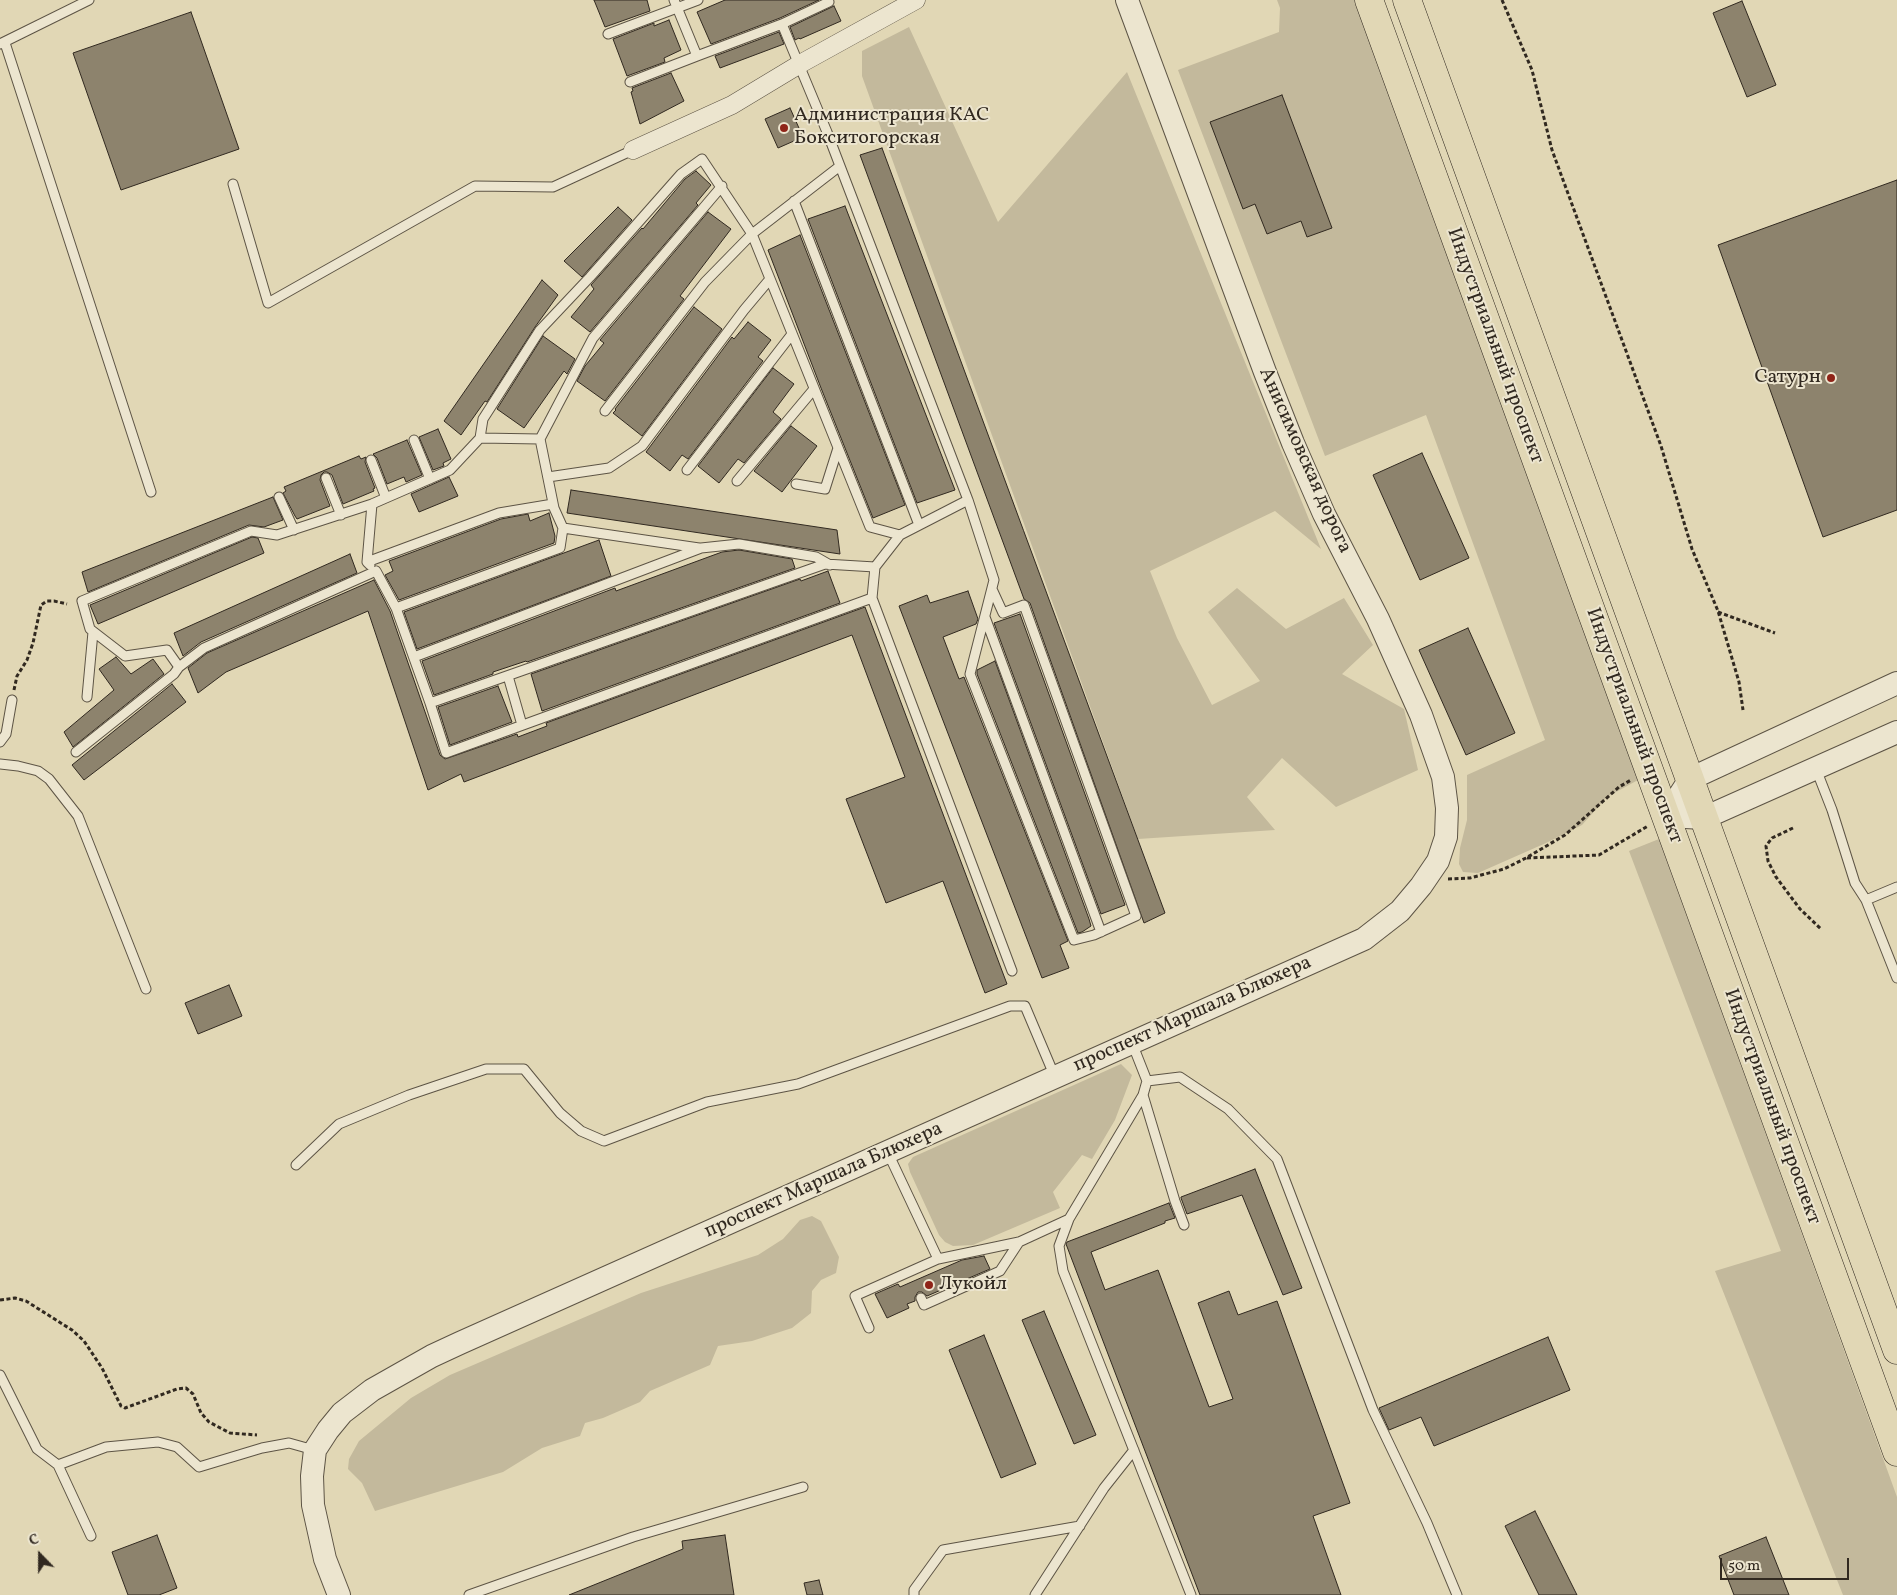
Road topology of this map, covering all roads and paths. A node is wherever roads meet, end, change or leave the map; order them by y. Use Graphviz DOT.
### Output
graph roads {
  1 [pos="89,0"];
  2 [pos="698,0"];
  3 [pos="916,0"];
  4 [pos="1127,0"];
  5 [pos="1369,0"];
  6 [pos="1407,0"];
  7 [pos="1502,0"];
  8 [pos="829,2"];
  9 [pos="676,4"];
  10 [pos="782,24"];
  11 [pos="608,34"];
  12 [pos="3,44"];
  13 [pos="697,56"];
  14 [pos="800,64"];
  15 [pos="630,82"];
  16 [pos="633,150"];
  17 [pos="840,166"];
  18 [pos="233,184"];
  19 [pos="722,186"];
  20 [pos="794,202"];
  21 [pos="752,234"];
  22 [pos="770,279"];
  23 [pos="792,334"];
  24 [pos="814,389"];
  25 [pos="605,411"];
  26 [pos="480,438"];
  27 [pos="540,439"];
  28 [pos="414,440"];
  29 [pos="838,448"];
  30 [pos="371,460"];
  31 [pos="687,470"];
  32 [pos="548,477"];
  33 [pos="326,478"];
  34 [pos="430,479"];
  35 [pos="737,481"];
  36 [pos="796,484"];
  37 [pos="151,492"];
  38 [pos="279,497"];
  39 [pos="386,498"];
  40 [pos="968,500"];
  41 [pos="372,504"];
  42 [pos="553,504"];
  43 [pos="341,515"];
  44 [pos="919,525"];
  45 [pos="563,528"];
  46 [pos="294,530"];
  47 [pos="900,535"];
  48 [pos="699,548"];
  49 [pos="367,562"];
  50 [pos="830,565"];
  51 [pos="875,567"];
  52 [pos="376,571"];
  53 [pos="992,589"];
  54 [pos="872,598"];
  55 [pos="67,604"];
  56 [pos="396,608"];
  57 [pos="1718,612"];
  58 [pos="985,617"];
  59 [pos="93,632"];
  60 [pos="1775,634"];
  61 [pos="414,657"];
  62 [pos="179,666"];
  63 [pos="508,676"];
  64 [pos="1897,684"];
  65 [pos="87,697"];
  66 [pos="12,700"];
  67 [pos="430,703"];
  68 [pos="1743,710"];
  69 [pos="522,725"];
  70 [pos="1897,732"];
  71 [pos="0,742"];
  72 [pos="76,752"];
  73 [pos="0,764"];
  74 [pos="1816,768"];
  75 [pos="1649,770"];
  76 [pos="1690,779"];
  77 [pos="1666,816"];
  78 [pos="1704,818"];
  79 [pos="1793,828"];
  80 [pos="1526,858"];
  81 [pos="1427,878"];
  82 [pos="1897,887"];
  83 [pos="1866,900"];
  84 [pos="1400,911"];
  85 [pos="1821,929"];
  86 [pos="1101,932"];
  87 [pos="1012,971"];
  88 [pos="1897,978"];
  89 [pos="146,989"];
  90 [pos="1132,1043"];
  91 [pos="1055,1077"];
  92 [pos="1147,1081"];
  93 [pos="1143,1095"];
  94 [pos="888,1153"];
  95 [pos="296,1165"];
  96 [pos="1069,1219"];
  97 [pos="1184,1225"];
  98 [pos="1019,1242"];
  99 [pos="938,1259"];
  100 [pos="921,1298"];
  101 [pos="0,1300"];
  102 [pos="869,1328"];
  103 [pos="1897,1350"];
  104 [pos="0,1375"];
  105 [pos="289,1442"];
  106 [pos="315,1450"];
  107 [pos="1134,1450"];
  108 [pos="1897,1452"];
  109 [pos="58,1465"];
  110 [pos="803,1487"];
  111 [pos="1080,1526"];
  112 [pos="91,1536"];
  113 [pos="340,1595"];
  114 [pos="469,1595"];
  115 [pos="914,1595"];
  116 [pos="1035,1595"];
  117 [pos="1191,1595"];
  118 [pos="1457,1595"];
  1 -- 12 [label="lane"];
  2 -- 9 [label="lane"];
  3 -- 14 [label="street"];
  4 -- 81 [label="street, Анисимовская дорога"];
  5 -- 75 [label="main road, Индустриальный проспект"];
  6 -- 76 [label="main road, Индустриальный проспект"];
  7 -- 57 [label="path"];
  8 -- 10 [label="lane"];
  9 -- 11 [label="lane"];
  9 -- 13 [label="lane"];
  10 -- 13 [label="lane"];
  10 -- 14 [label="lane"];
  12 -- 37 [label="lane"];
  13 -- 15 [label="lane"];
  14 -- 16 [label="street"];
  14 -- 17 [label="lane"];
  16 -- 18 [label="lane"];
  17 -- 20 [label="lane"];
  17 -- 40 [label="lane"];
  19 -- 21 [label="lane"];
  19 -- 26 [label="lane"];
  19 -- 27 [label="lane"];
  20 -- 21 [label="lane"];
  20 -- 44 [label="lane"];
  21 -- 22 [label="lane"];
  21 -- 25 [label="lane"];
  22 -- 23 [label="lane"];
  22 -- 32 [label="lane"];
  23 -- 24 [label="lane"];
  23 -- 31 [label="lane"];
  24 -- 29 [label="lane"];
  24 -- 35 [label="lane"];
  26 -- 27 [label="lane"];
  26 -- 34 [label="lane"];
  27 -- 32 [label="lane"];
  28 -- 34 [label="lane"];
  29 -- 36 [label="lane"];
  29 -- 47 [label="lane"];
  30 -- 39 [label="lane"];
  32 -- 42 [label="lane"];
  33 -- 43 [label="lane"];
  34 -- 39 [label="lane"];
  38 -- 46 [label="lane"];
  39 -- 41 [label="lane"];
  40 -- 44 [label="lane"];
  40 -- 53 [label="lane"];
  41 -- 43 [label="lane"];
  41 -- 49 [label="lane"];
  42 -- 45 [label="lane"];
  42 -- 49 [label="lane"];
  43 -- 46 [label="lane"];
  44 -- 47 [label="lane"];
  45 -- 48 [label="lane"];
  45 -- 56 [label="lane"];
  46 -- 59 [label="lane"];
  47 -- 51 [label="lane"];
  48 -- 50 [label="lane"];
  48 -- 61 [label="lane"];
  49 -- 52 [label="lane"];
  50 -- 51 [label="lane"];
  50 -- 63 [label="lane"];
  51 -- 54 [label="lane"];
  52 -- 56 [label="lane"];
  52 -- 62 [label="lane"];
  53 -- 58 [label="lane"];
  53 -- 86 [label="lane"];
  54 -- 69 [label="lane"];
  54 -- 87 [label="lane"];
  55 -- 66 [label="path"];
  56 -- 61 [label="lane"];
  57 -- 60 [label="path"];
  57 -- 68 [label="path"];
  58 -- 86 [label="lane"];
  58 -- 86 [label="lane"];
  59 -- 62 [label="lane"];
  59 -- 65 [label="lane"];
  61 -- 67 [label="lane"];
  62 -- 72 [label="lane"];
  63 -- 67 [label="lane"];
  63 -- 69 [label="lane"];
  64 -- 76 [label="street"];
  66 -- 71 [label="lane"];
  67 -- 69 [label="lane"];
  70 -- 74 [label="street"];
  73 -- 89 [label="lane"];
  74 -- 78 [label="street"];
  74 -- 83 [label="lane"];
  75 -- 77 [label="main road, Индустриальный проспект"];
  75 -- 80 [label="path"];
  76 -- 77 [label="street"];
  76 -- 78 [label="main road, Индустриальный проспект"];
  77 -- 78 [label="street"];
  77 -- 80 [label="path"];
  77 -- 108 [label="main road, Индустриальный проспект"];
  78 -- 103 [label="main road, Индустриальный проспект"];
  79 -- 85 [label="path"];
  80 -- 81 [label="path"];
  81 -- 84 [label="street, Анисимовская дорога"];
  82 -- 83 [label="lane"];
  83 -- 88 [label="lane"];
  84 -- 90 [label="street, проспект Маршала Блюхера"];
  90 -- 91 [label="street, проспект Маршала Блюхера"];
  90 -- 92 [label="lane"];
  91 -- 94 [label="street, проспект Маршала Блюхера"];
  91 -- 95 [label="lane"];
  92 -- 93 [label="lane"];
  92 -- 118 [label="lane"];
  93 -- 96 [label="lane"];
  93 -- 97 [label="lane"];
  94 -- 99 [label="lane"];
  94 -- 106 [label="street, проспект Маршала Блюхера"];
  96 -- 98 [label="lane"];
  96 -- 107 [label="lane"];
  98 -- 99 [label="lane"];
  98 -- 100 [label="lane"];
  99 -- 102 [label="lane"];
  101 -- 105 [label="path"];
  104 -- 109 [label="lane"];
  105 -- 106 [label="lane"];
  105 -- 109 [label="lane"];
  106 -- 113 [label="street, проспект Маршала Блюхера"];
  107 -- 111 [label="lane"];
  107 -- 117 [label="lane"];
  109 -- 112 [label="lane"];
  110 -- 114 [label="lane"];
  111 -- 115 [label="lane"];
  111 -- 116 [label="lane"];
}
